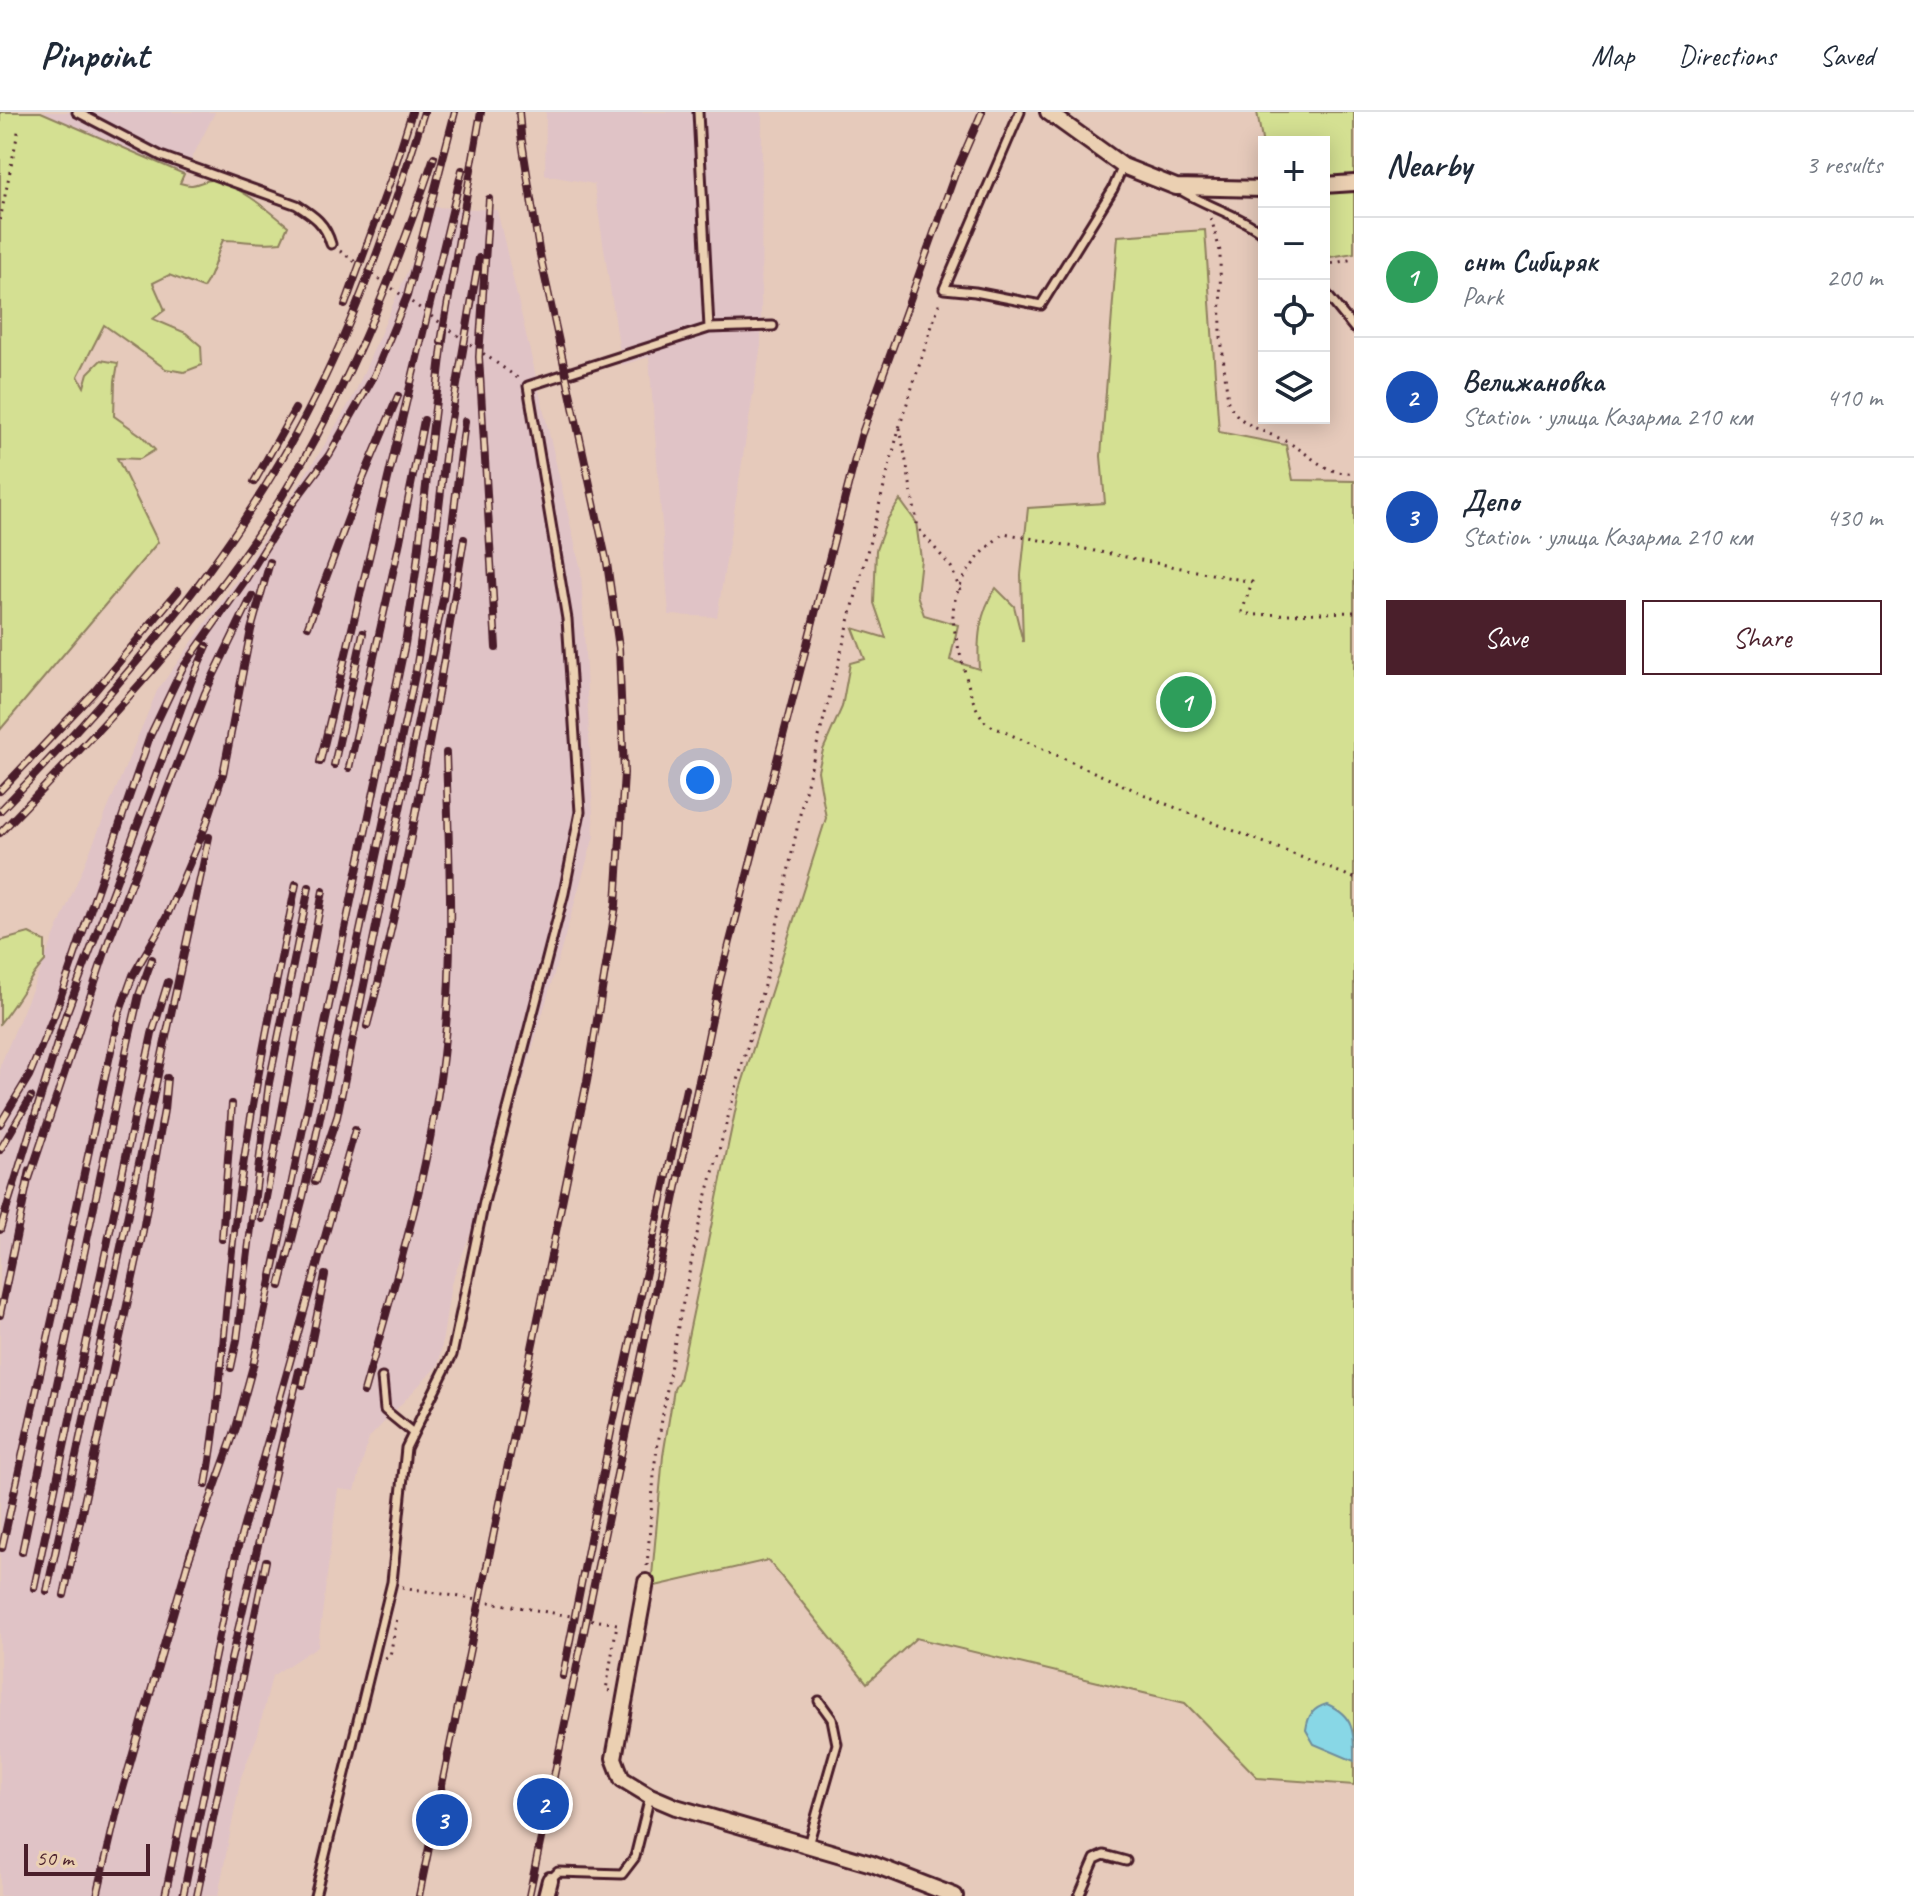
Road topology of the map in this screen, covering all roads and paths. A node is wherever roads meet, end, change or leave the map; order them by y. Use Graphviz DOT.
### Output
graph roads {
  1 [pos="77,112"];
  2 [pos="698,112"];
  3 [pos="1020,112"];
  4 [pos="1048,112"];
  5 [pos="19,127"];
  6 [pos="1123,166"];
  7 [pos="1354,183"];
  8 [pos="1330,185"];
  9 [pos="1176,187"];
  10 [pos="1258,189"];
  11 [pos="1208,206"];
  12 [pos="0,220"];
  13 [pos="1258,229"];
  14 [pos="331,244"];
  15 [pos="1354,259"];
  16 [pos="1330,264"];
  17 [pos="944,289"];
  18 [pos="1330,298"];
  19 [pos="773,326"];
  20 [pos="709,328"];
  21 [pos="1354,328"];
  22 [pos="528,386"];
  23 [pos="900,425"];
  24 [pos="1354,473"];
  25 [pos="960,590"];
  26 [pos="1354,612"];
  27 [pos="1354,878"];
  28 [pos="382,1378"];
  29 [pos="413,1433"];
  30 [pos="646,1582"];
  31 [pos="402,1587"];
  32 [pos="606,1690"];
  33 [pos="819,1701"];
  34 [pos="650,1796"];
  35 [pos="808,1845"];
  36 [pos="1126,1861"];
  37 [pos="550,1880"];
  38 [pos="315,1896"];
  39 [pos="546,1896"];
  40 [pos="955,1896"];
  41 [pos="1079,1896"];
  1 -- 14 [label="lane"];
  2 -- 20 [label="lane"];
  3 -- 17 [label="lane"];
  4 -- 6 [label="street"];
  5 -- 12 [label="path"];
  6 -- 9 [label="street"];
  6 -- 17 [label="lane"];
  7 -- 8 [label="street"];
  9 -- 10 [label="street"];
  9 -- 11 [label="lane"];
  11 -- 13 [label="lane"];
  11 -- 24 [label="path"];
  14 -- 22 [label="path"];
  15 -- 16 [label="path"];
  17 -- 23 [label="path"];
  18 -- 21 [label="lane"];
  19 -- 20 [label="lane"];
  20 -- 22 [label="lane"];
  22 -- 29 [label="lane"];
  23 -- 25 [label="path"];
  23 -- 30 [label="path"];
  25 -- 26 [label="path"];
  25 -- 27 [label="path"];
  28 -- 29 [label="lane"];
  29 -- 38 [label="lane"];
  30 -- 34 [label="street"];
  31 -- 32 [label="path, bridge"];
  33 -- 35 [label="lane"];
  34 -- 35 [label="street"];
  34 -- 37 [label="lane"];
  35 -- 40 [label="street"];
  36 -- 41 [label="lane"];
  37 -- 39 [label="street"];
}
